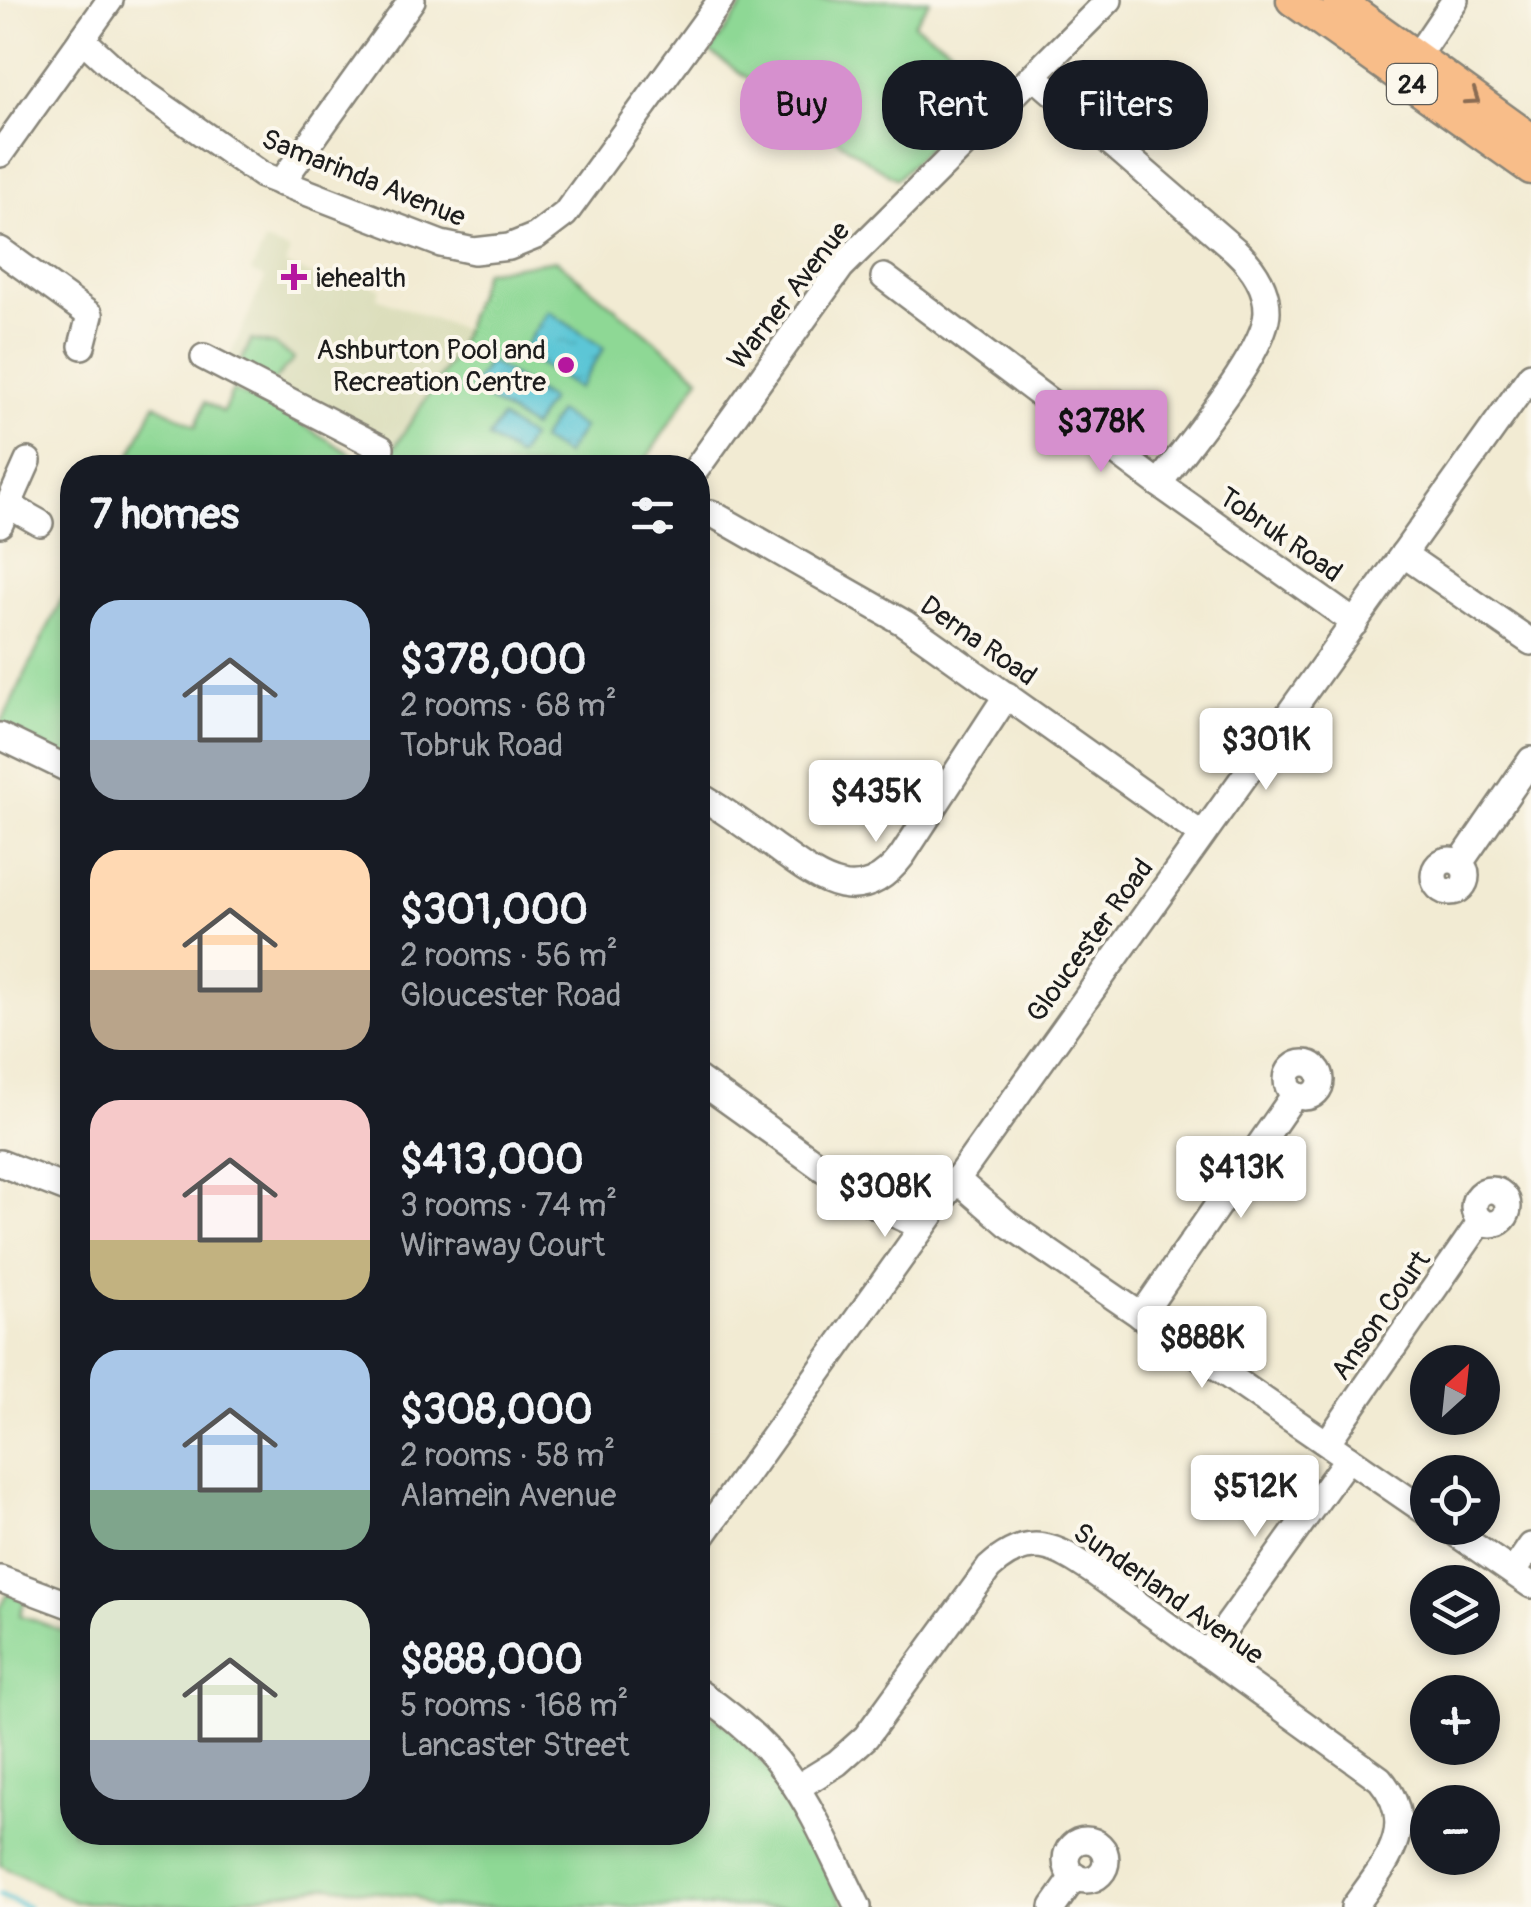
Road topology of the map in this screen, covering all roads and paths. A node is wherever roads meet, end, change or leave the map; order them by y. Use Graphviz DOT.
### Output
graph roads {
  1 [pos="110,0"];
  2 [pos="412,0"];
  3 [pos="721,0"];
  4 [pos="1110,0"];
  5 [pos="1292,0"];
  6 [pos="1338,0"];
  7 [pos="1455,0"];
  8 [pos="77,45"];
  9 [pos="1409,67"];
  10 [pos="1035,77"];
  11 [pos="1531,139"];
  12 [pos="0,154"];
  13 [pos="1531,169"];
  14 [pos="281,182"];
  15 [pos="0,250"];
  16 [pos="884,277"];
  17 [pos="82,346"];
  18 [pos="204,357"];
  19 [pos="1531,375"];
  20 [pos="381,448"];
  21 [pos="706,455"];
  22 [pos="28,462"];
  23 [pos="1159,484"];
  24 [pos="711,513"];
  25 [pos="4,515"];
  26 [pos="40,523"];
  27 [pos="1404,554"];
  28 [pos="1355,623"];
  29 [pos="1531,642"];
  30 [pos="1007,695"];
  31 [pos="0,736"];
  32 [pos="1531,760"];
  33 [pos="60,765"];
  34 [pos="710,803"];
  35 [pos="1202,835"];
  36 [pos="1460,863"];
  37 [pos="710,1088"];
  38 [pos="1295,1094"];
  39 [pos="0,1163"];
  40 [pos="952,1184"];
  41 [pos="60,1186"];
  42 [pos="1481,1221"];
  43 [pos="916,1236"];
  44 [pos="1142,1316"];
  45 [pos="1338,1451"];
  46 [pos="1410,1501"];
  47 [pos="710,1525"];
  48 [pos="1473,1545"];
  49 [pos="1531,1546"];
  50 [pos="0,1578"];
  51 [pos="1522,1579"];
  52 [pos="60,1601"];
  53 [pos="1207,1654"];
  54 [pos="710,1701"];
  55 [pos="798,1786"];
  56 [pos="1075,1876"];
  57 [pos="858,1907"];
  58 [pos="1052,1907"];
  59 [pos="1354,1907"];
  1 -- 8 [label="street"];
  2 -- 14 [label="street"];
  3 -- 14 [label="street, Samarinda Avenue"];
  4 -- 10 [label="street, Warner Avenue"];
  5 -- 9 [label="main road, 24"];
  6 -- 9 [label="main road, 24"];
  7 -- 9 [label="street"];
  8 -- 12 [label="street"];
  8 -- 14 [label="street, Samarinda Avenue"];
  9 -- 11 [label="main road, 24, one-way"];
  9 -- 13 [label="main road, 24"];
  10 -- 21 [label="street, Warner Avenue"];
  10 -- 23 [label="street"];
  15 -- 17 [label="street"];
  16 -- 23 [label="street, Tobruk Road"];
  18 -- 20 [label="street"];
  19 -- 27 [label="street, Gloucester Road"];
  22 -- 25 [label="street"];
  23 -- 28 [label="street, Tobruk Road"];
  24 -- 30 [label="street, Derna Road"];
  25 -- 26 [label="street"];
  27 -- 28 [label="street, Gloucester Road"];
  27 -- 29 [label="street"];
  28 -- 35 [label="street, Gloucester Road"];
  30 -- 34 [label="street"];
  30 -- 35 [label="street, Derna Road"];
  31 -- 33 [label="street"];
  32 -- 36 [label="street"];
  35 -- 40 [label="street, Gloucester Road"];
  37 -- 43 [label="street"];
  38 -- 44 [label="street"];
  39 -- 41 [label="street"];
  40 -- 43 [label="street, Gloucester Road"];
  40 -- 44 [label="street"];
  42 -- 45 [label="street, Anson Court"];
  43 -- 47 [label="street, Gloucester Road"];
  44 -- 45 [label="street"];
  45 -- 46 [label="street"];
  45 -- 53 [label="street, Anson Court"];
  48 -- 51 [label="street"];
  49 -- 51 [label="street"];
  50 -- 52 [label="street"];
  53 -- 55 [label="street, Sunderland Avenue"];
  53 -- 59 [label="street, Sunderland Avenue"];
  54 -- 55 [label="street"];
  55 -- 57 [label="street"];
  56 -- 58 [label="street"];
}
